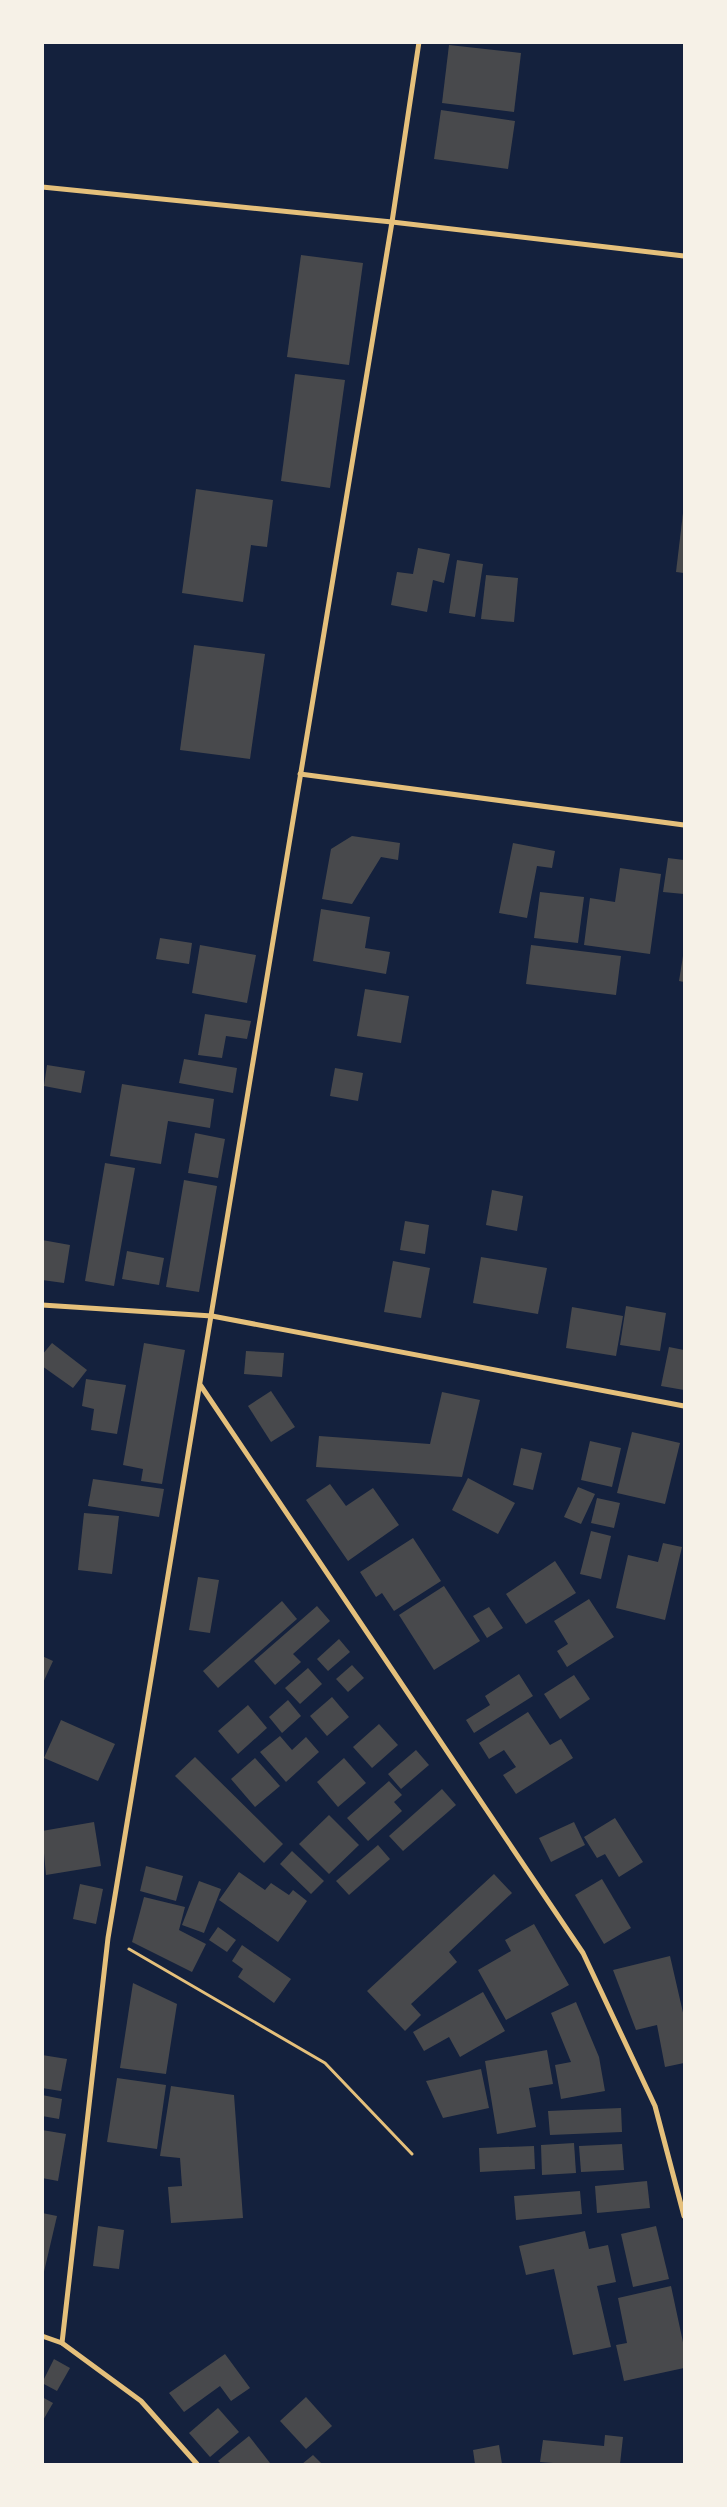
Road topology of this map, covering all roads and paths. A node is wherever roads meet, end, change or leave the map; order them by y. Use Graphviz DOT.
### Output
graph roads {
  1 [pos="419,42"];
  2 [pos="42,187"];
  3 [pos="392,222"];
  4 [pos="684,256"];
  5 [pos="300,774"];
  6 [pos="684,826"];
  7 [pos="42,1305"];
  8 [pos="212,1316"];
  9 [pos="201,1386"];
  10 [pos="684,1406"];
  11 [pos="108,1938"];
  12 [pos="412,2154"];
  13 [pos="684,2216"];
  14 [pos="42,2336"];
  15 [pos="62,2343"];
  16 [pos="197,2464"];
  1 -- 3 [label="street"];
  2 -- 3 [label="street"];
  3 -- 4 [label="street"];
  3 -- 5 [label="street"];
  5 -- 6 [label="street"];
  5 -- 8 [label="street"];
  7 -- 8 [label="street"];
  8 -- 9 [label="street"];
  8 -- 10 [label="street"];
  9 -- 11 [label="street"];
  9 -- 13 [label="street"];
  11 -- 12 [label="path"];
  11 -- 15 [label="street"];
  14 -- 15 [label="street"];
  15 -- 16 [label="street"];
}
